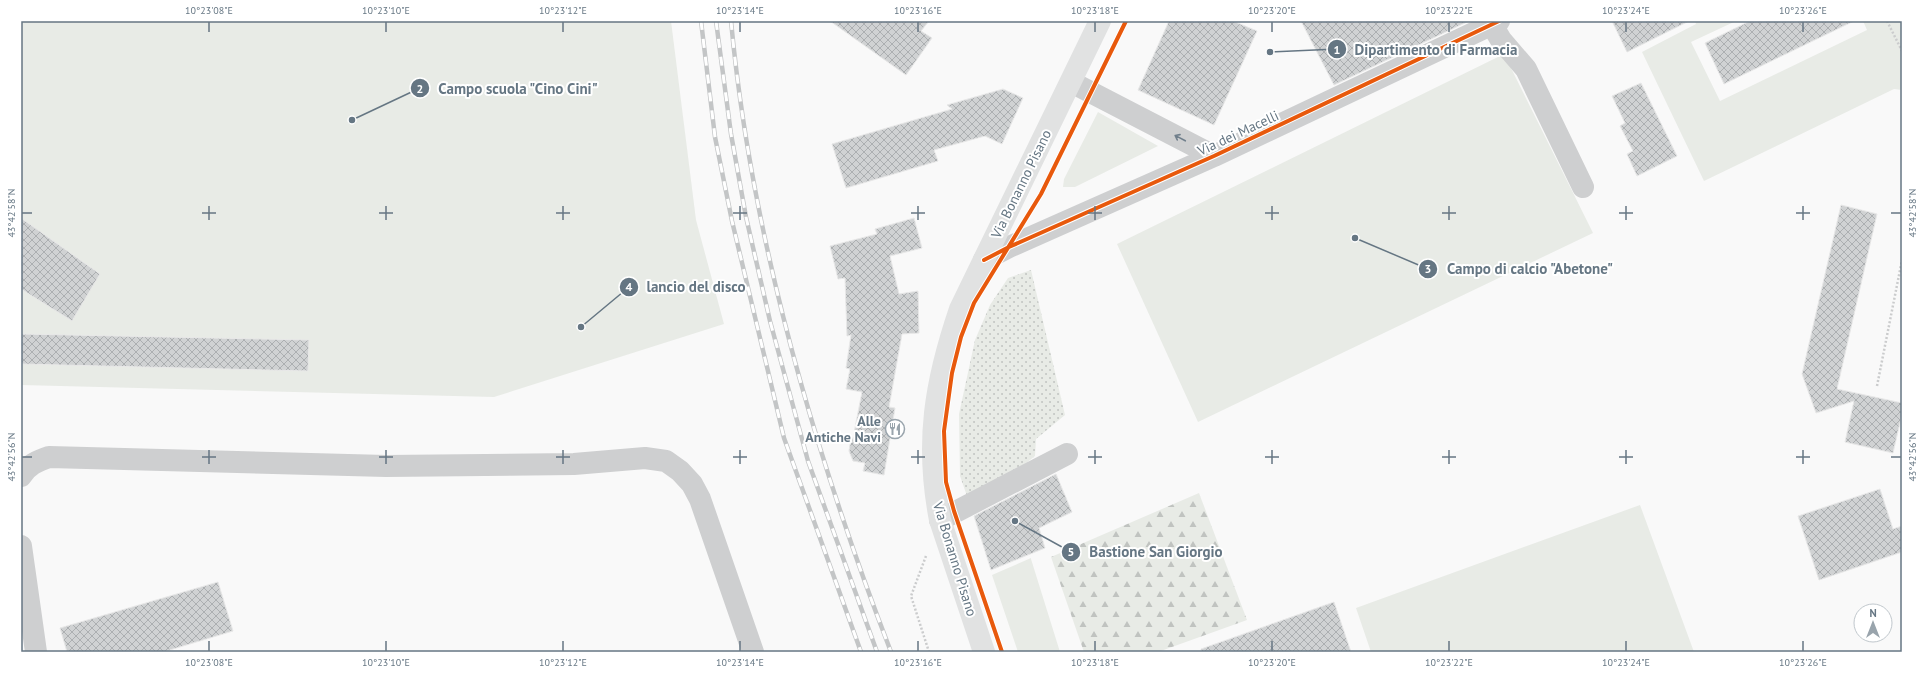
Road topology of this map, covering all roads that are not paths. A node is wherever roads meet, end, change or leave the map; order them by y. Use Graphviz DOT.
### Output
graph roads {
  1 [pos="1100,21"];
  2 [pos="1496,23"];
  3 [pos="1071,82"];
  4 [pos="1214,156"];
  5 [pos="1583,187"];
  6 [pos="984,260"];
  7 [pos="1067,454"];
  8 [pos="21,476"];
  9 [pos="940,520"];
  10 [pos="21,546"];
  11 [pos="36,652"];
  12 [pos="754,652"];
  13 [pos="984,652"];
  1 -- 3 [label="main road, Via Bonanno Pisano"];
  2 -- 4 [label="street, Via dei Macelli"];
  2 -- 5 [label="street"];
  4 -- 3 [label="street, Via dei Macelli, one-way"];
  3 -- 6 [label="main road, Via Bonanno Pisano"];
  4 -- 6 [label="street, Via dei Macelli"];
  6 -- 9 [label="main road, Via Bonanno Pisano"];
  7 -- 9 [label="street"];
  8 -- 12 [label="street"];
  9 -- 13 [label="main road, Via Bonanno Pisano"];
  10 -- 11 [label="street"];
}
